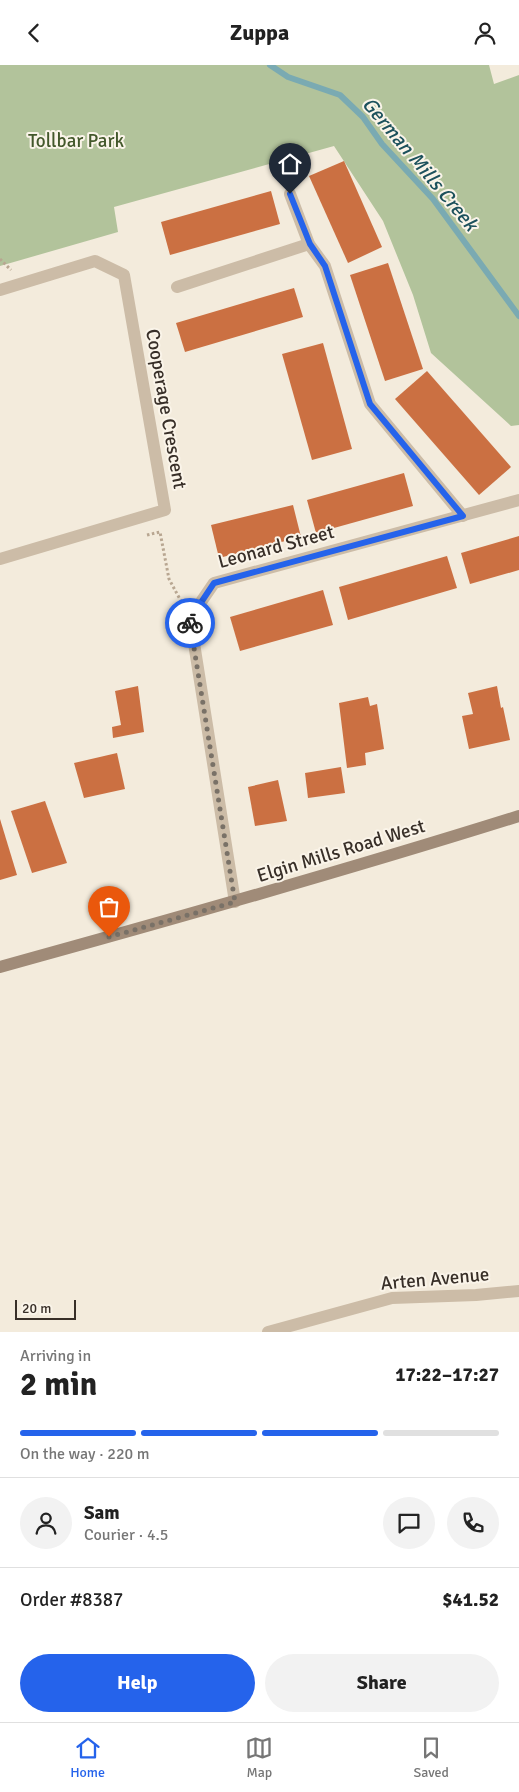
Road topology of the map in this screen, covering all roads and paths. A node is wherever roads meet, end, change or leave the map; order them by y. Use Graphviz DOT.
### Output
graph roads {
  1 [pos="290,194"];
  2 [pos="310,244"];
  3 [pos="177,287"];
  4 [pos="0,290"];
  5 [pos="519,500"];
  6 [pos="463,516"];
  7 [pos="144,535"];
  8 [pos="0,559"];
  9 [pos="190,619"];
  10 [pos="519,816"];
  11 [pos="235,902"];
  12 [pos="0,967"];
  13 [pos="519,1291"];
  14 [pos="268,1332"];
  1 -- 2 [label="street"];
  2 -- 3 [label="street"];
  2 -- 6 [label="street"];
  4 -- 8 [label="street, Cooperage Crescent"];
  5 -- 6 [label="street, Leonard Street"];
  6 -- 9 [label="street, Leonard Street"];
  7 -- 9 [label="path"];
  9 -- 11 [label="street"];
  10 -- 11 [label="main road, Elgin Mills Road West"];
  11 -- 12 [label="main road, Elgin Mills Road West"];
  13 -- 14 [label="street, Arten Avenue"];
}
